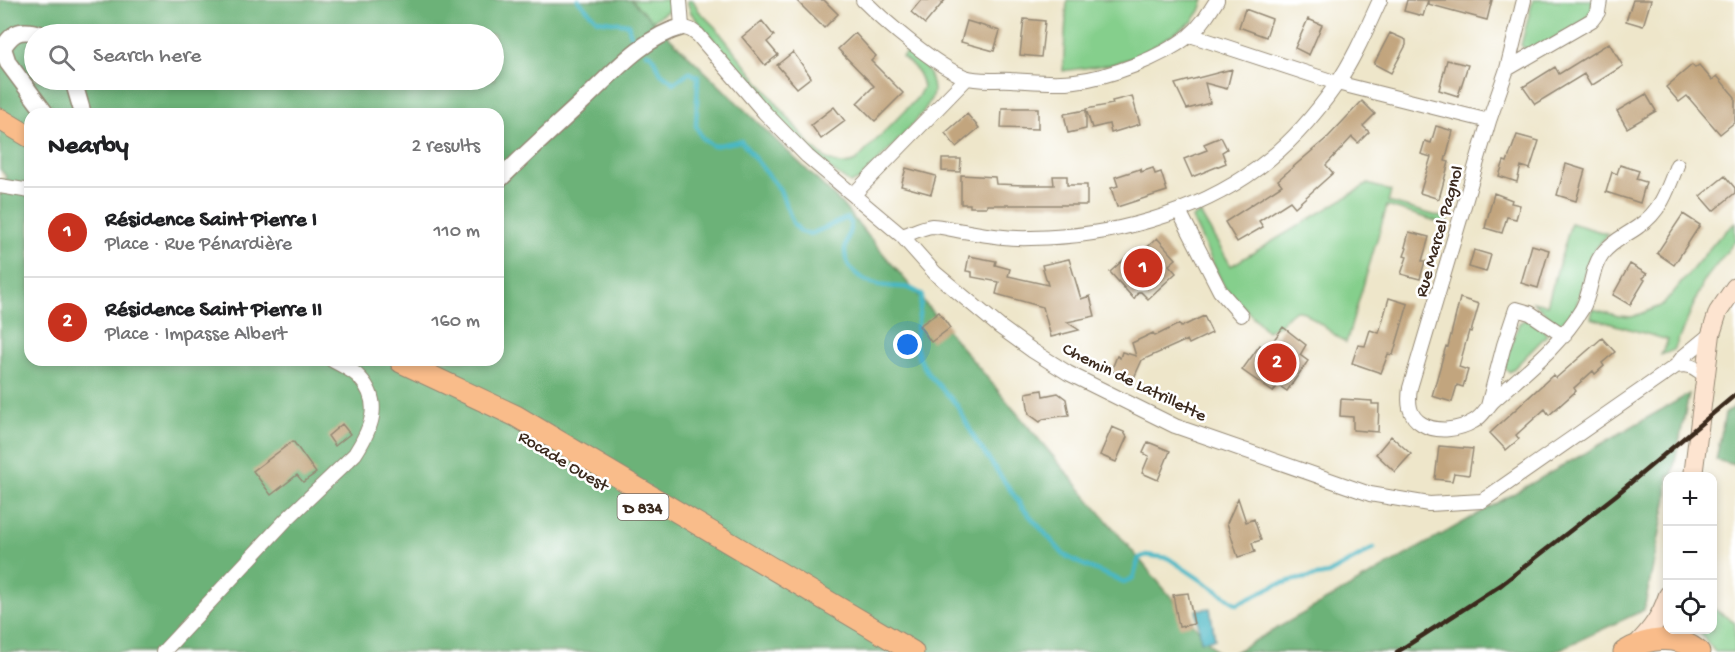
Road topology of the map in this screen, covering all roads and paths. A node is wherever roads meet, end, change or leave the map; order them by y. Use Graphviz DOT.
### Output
graph roads {
  1 [pos="680,0"];
  2 [pos="863,0"];
  3 [pos="1217,0"];
  4 [pos="1380,0"];
  5 [pos="1524,0"];
  6 [pos="1600,0"];
  7 [pos="682,27"];
  8 [pos="24,31"];
  9 [pos="1190,35"];
  10 [pos="1,50"];
  11 [pos="1507,69"];
  12 [pos="967,78"];
  13 [pos="1337,83"];
  14 [pos="24,84"];
  15 [pos="28,90"];
  16 [pos="76,90"];
  17 [pos="42,108"];
  18 [pos="81,108"];
  19 [pos="0,119"];
  20 [pos="1489,121"];
  21 [pos="24,133"];
  22 [pos="1677,165"];
  23 [pos="504,175"];
  24 [pos="0,186"];
  25 [pos="24,189"];
  26 [pos="854,194"];
  27 [pos="1179,211"];
  28 [pos="902,236"];
  29 [pos="1735,287"];
  30 [pos="1241,315"];
  31 [pos="1711,334"];
  32 [pos="1564,336"];
  33 [pos="342,366"];
  34 [pos="407,366"];
  35 [pos="410,366"];
  36 [pos="1676,366"];
  37 [pos="1706,376"];
  38 [pos="1488,406"];
  39 [pos="1694,472"];
  40 [pos="1663,612"];
  41 [pos="1694,644"];
  42 [pos="1630,648"];
  43 [pos="163,652"];
  44 [pos="885,652"];
  45 [pos="914,652"];
  1 -- 7 [label="street"];
  2 -- 12 [label="street"];
  3 -- 9 [label="street"];
  4 -- 13 [label="street"];
  5 -- 11 [label="street, Rue Marcel Pagnol"];
  6 -- 11 [label="street"];
  7 -- 23 [label="street"];
  7 -- 26 [label="street, Chemin de Latrillette"];
  8 -- 10 [label="street"];
  9 -- 12 [label="street"];
  9 -- 13 [label="street"];
  10 -- 14 [label="street"];
  11 -- 20 [label="street, Rue Marcel Pagnol"];
  12 -- 26 [label="street"];
  13 -- 20 [label="street"];
  13 -- 27 [label="street"];
  15 -- 17 [label="street"];
  16 -- 18 [label="street"];
  19 -- 21 [label="main road"];
  20 -- 38 [label="street, Rue Marcel Pagnol"];
  22 -- 32 [label="street, Rue Marcel Pagnol"];
  24 -- 25 [label="street"];
  26 -- 28 [label="street, Chemin de Latrillette"];
  27 -- 28 [label="street"];
  27 -- 30 [label="street"];
  28 -- 36 [label="street, Chemin de Latrillette"];
  29 -- 31 [label="main road"];
  31 -- 36 [label="street, Chemin de Latrillette"];
  31 -- 37 [label="main road"];
  32 -- 38 [label="street, Rue Marcel Pagnol"];
  32 -- 38 [label="street"];
  33 -- 43 [label="street"];
  34 -- 44 [label="main road, Rocade Ouest / D 834"];
  35 -- 45 [label="main road"];
  36 -- 37 [label="street"];
  37 -- 39 [label="main road"];
  40 -- 42 [label="main road"];
  41 -- 42 [label="main road"];
}
